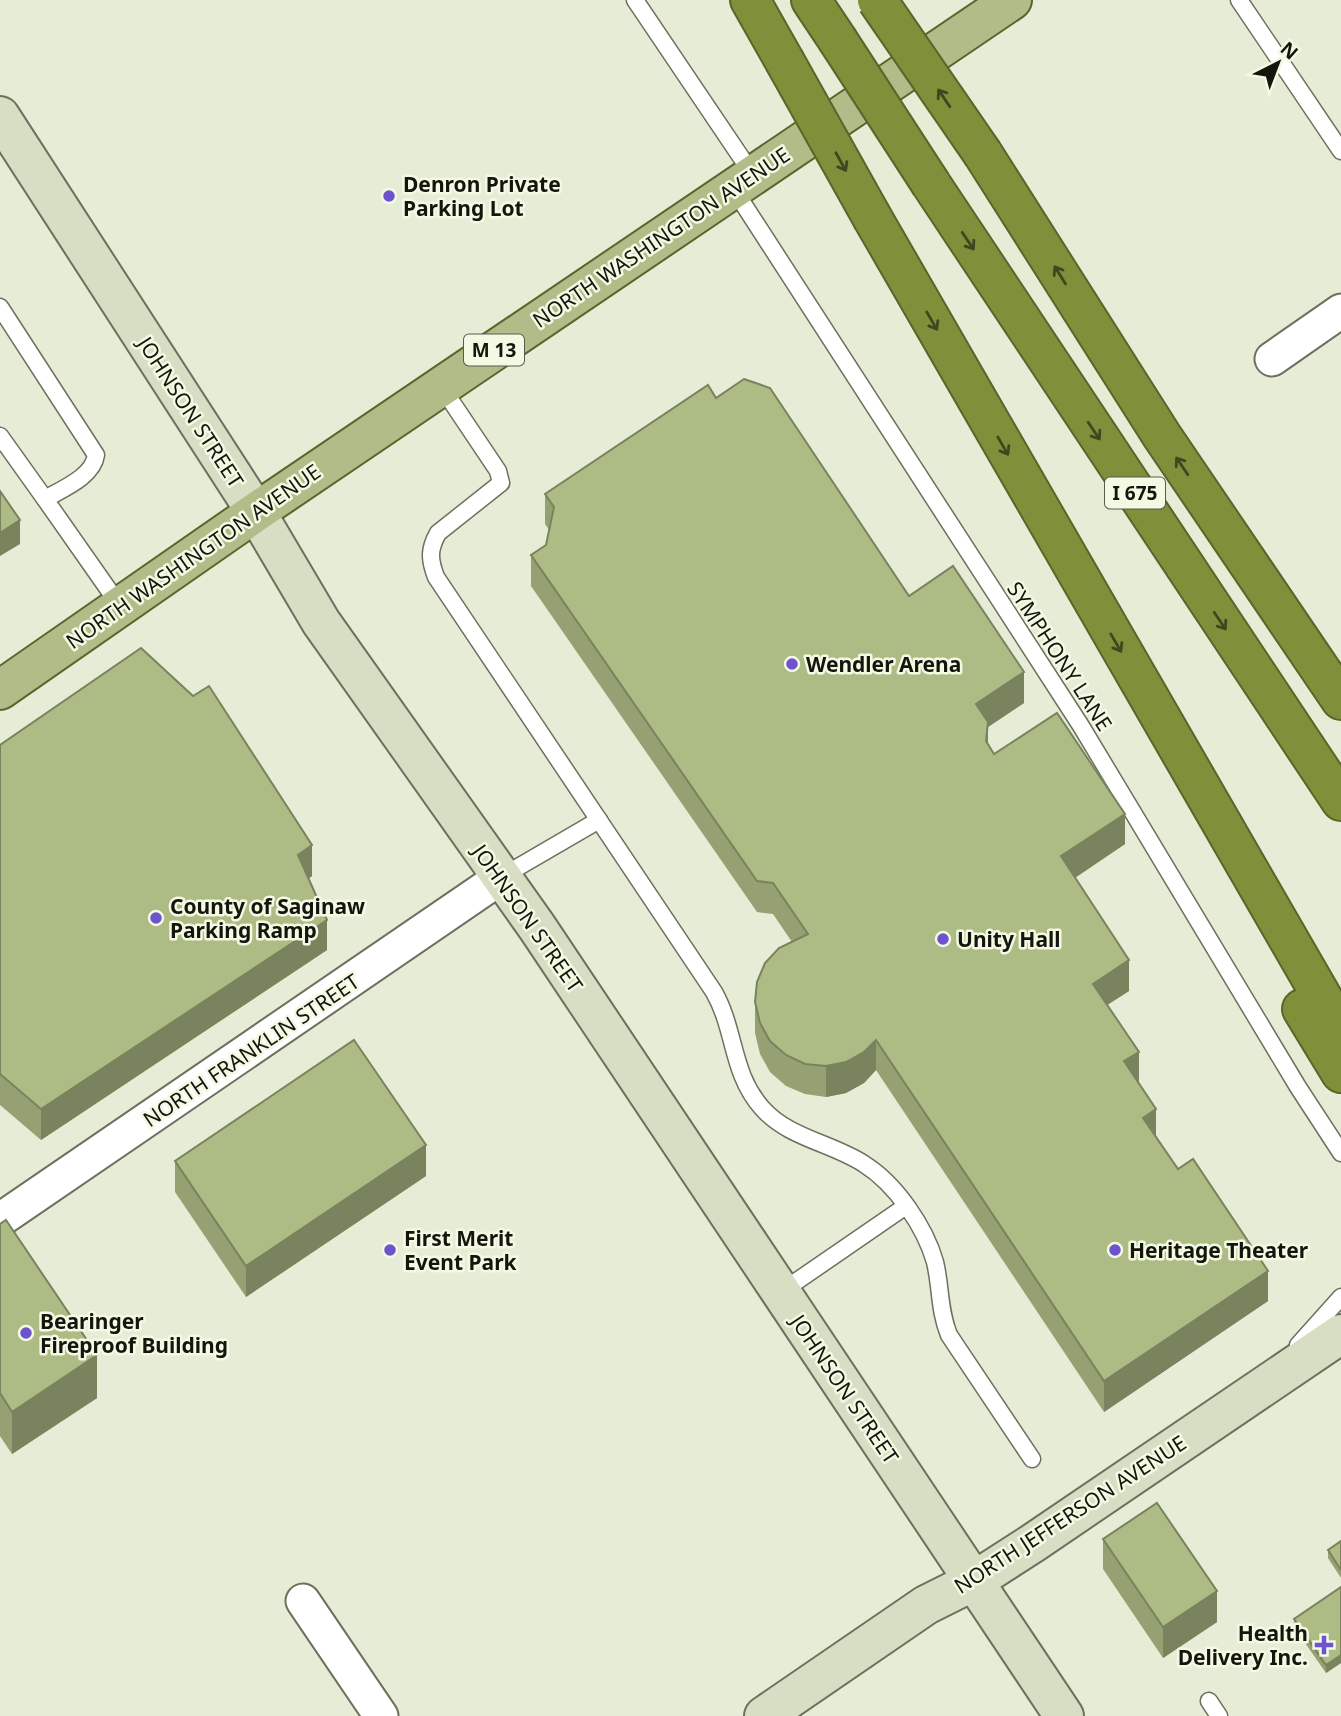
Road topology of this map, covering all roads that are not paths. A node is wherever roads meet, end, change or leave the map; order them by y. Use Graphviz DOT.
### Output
graph roads {
  1 [pos="635,0"];
  2 [pos="750,0"];
  3 [pos="811,0"];
  4 [pos="877,0"];
  5 [pos="1012,0"];
  6 [pos="1239,0"];
  7 [pos="0,116"];
  8 [pos="1341,151"];
  9 [pos="743,182"];
  10 [pos="0,307"];
  11 [pos="1341,310"];
  12 [pos="1272,359"];
  13 [pos="441,386"];
  14 [pos="0,436"];
  15 [pos="45,499"];
  16 [pos="256,512"];
  17 [pos="1220,523"];
  18 [pos="120,606"];
  19 [pos="1341,664"];
  20 [pos="0,690"];
  21 [pos="1341,700"];
  22 [pos="1341,801"];
  23 [pos="599,820"];
  24 [pos="1238,855"];
  25 [pos="500,878"];
  26 [pos="1341,1030"];
  27 [pos="1341,1073"];
  28 [pos="1341,1153"];
  29 [pos="906,1206"];
  30 [pos="0,1220"];
  31 [pos="780,1292"];
  32 [pos="1341,1297"];
  33 [pos="1341,1334"];
  34 [pos="1235,1405"];
  35 [pos="1032,1459"];
  36 [pos="974,1581"];
  37 [pos="303,1601"];
  38 [pos="1209,1701"];
  39 [pos="380,1716"];
  40 [pos="764,1716"];
  41 [pos="1063,1716"];
  42 [pos="1219,1716"];
  1 -- 9 [label="lane, SYMPHONY LANE"];
  2 -- 24 [label="highway, one-way, bridge"];
  3 -- 22 [label="highway, I 675, one-way, bridge"];
  17 -- 4 [label="highway, I 675, one-way, bridge"];
  5 -- 9 [label="main road, NORTH WASHINGTON AVENUE / M 13"];
  6 -- 8 [label="lane"];
  7 -- 16 [label="street, JOHNSON STREET"];
  9 -- 13 [label="main road, NORTH WASHINGTON AVENUE / M 13"];
  9 -- 28 [label="lane, SYMPHONY LANE"];
  10 -- 15 [label="lane"];
  11 -- 12 [label="street"];
  13 -- 16 [label="main road, NORTH WASHINGTON AVENUE / M 13"];
  13 -- 23 [label="lane"];
  14 -- 15 [label="lane"];
  15 -- 18 [label="lane"];
  16 -- 18 [label="main road, NORTH WASHINGTON AVENUE / M 13"];
  16 -- 25 [label="street, JOHNSON STREET"];
  17 -- 19 [label="highway"];
  17 -- 21 [label="highway, I 675"];
  18 -- 20 [label="main road, NORTH WASHINGTON AVENUE / M 13"];
  23 -- 25 [label="lane"];
  23 -- 29 [label="lane"];
  24 -- 26 [label="highway"];
  24 -- 27 [label="highway"];
  25 -- 30 [label="street, NORTH FRANKLIN STREET"];
  25 -- 31 [label="street, JOHNSON STREET"];
  29 -- 31 [label="lane"];
  29 -- 35 [label="lane"];
  31 -- 36 [label="street, JOHNSON STREET"];
  32 -- 34 [label="lane"];
  33 -- 34 [label="street, NORTH JEFFERSON AVENUE"];
  34 -- 36 [label="street, NORTH JEFFERSON AVENUE"];
  36 -- 40 [label="street, NORTH JEFFERSON AVENUE"];
  36 -- 41 [label="street, JOHNSON STREET"];
  37 -- 39 [label="street"];
  38 -- 42 [label="lane"];
}
